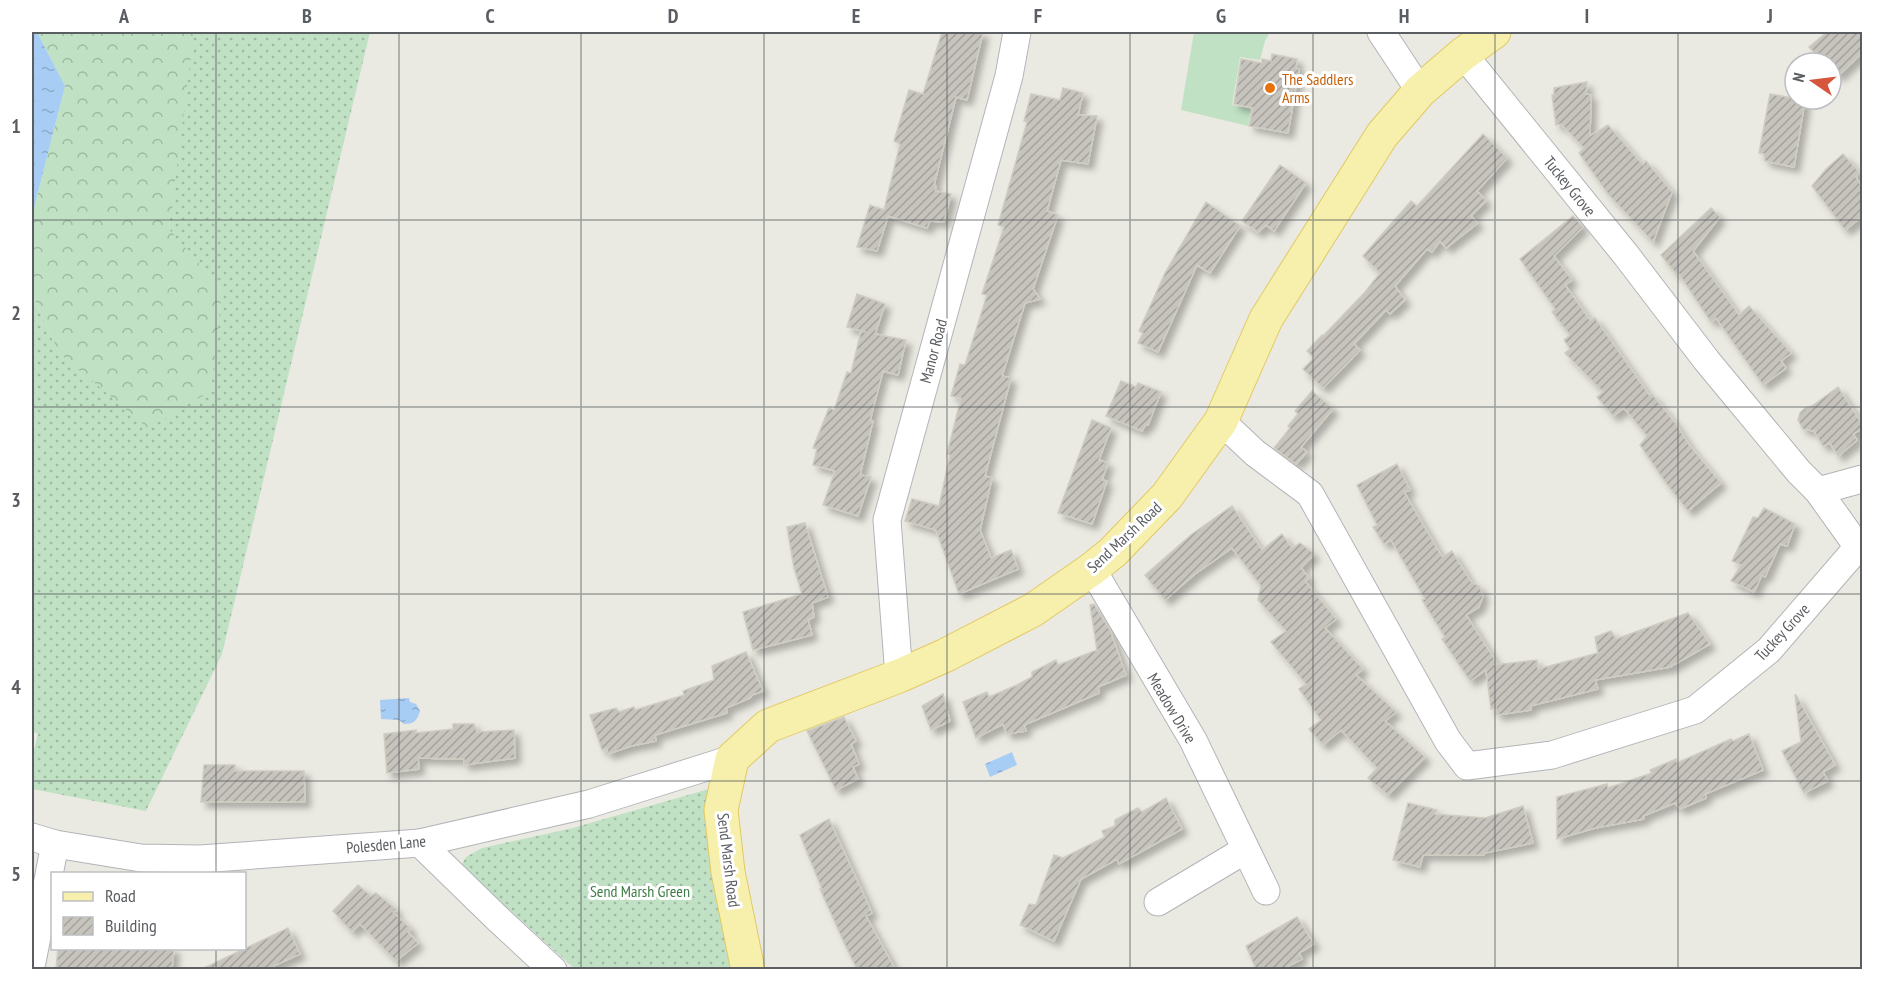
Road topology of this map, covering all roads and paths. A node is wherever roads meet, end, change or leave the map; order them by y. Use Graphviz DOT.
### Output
graph roads {
  1 [pos="1017,32"];
  2 [pos="1381,32"];
  3 [pos="1494,32"];
  4 [pos="1463,54"];
  5 [pos="1420,91"];
  6 [pos="1221,421"];
  7 [pos="1863,479"];
  8 [pos="1818,491"];
  9 [pos="1860,549"];
  10 [pos="1092,569"];
  11 [pos="899,675"];
  12 [pos="732,759"];
  13 [pos="43,840"];
  14 [pos="420,843"];
  15 [pos="1245,850"];
  16 [pos="1266,891"];
  17 [pos="1158,902"];
  18 [pos="32,962"];
  19 [pos="553,969"];
  20 [pos="748,969"];
  1 -- 11 [label="street, Manor Road"];
  2 -- 5 [label="street"];
  3 -- 4 [label="main road, Send Marsh Road"];
  4 -- 5 [label="main road, Send Marsh Road"];
  4 -- 8 [label="street, Tuckey Grove"];
  5 -- 6 [label="main road, Send Marsh Road"];
  6 -- 9 [label="street, Tuckey Grove"];
  6 -- 10 [label="main road, Send Marsh Road"];
  7 -- 8 [label="street"];
  8 -- 9 [label="street, Tuckey Grove"];
  10 -- 11 [label="main road, Send Marsh Road"];
  10 -- 15 [label="street, Meadow Drive"];
  11 -- 12 [label="main road, Send Marsh Road"];
  12 -- 14 [label="street, Polesden Lane"];
  12 -- 20 [label="main road, Send Marsh Road"];
  13 -- 14 [label="street, Polesden Lane"];
  13 -- 18 [label="street"];
  14 -- 19 [label="street"];
  15 -- 16 [label="street, Meadow Drive"];
  15 -- 17 [label="street"];
}
